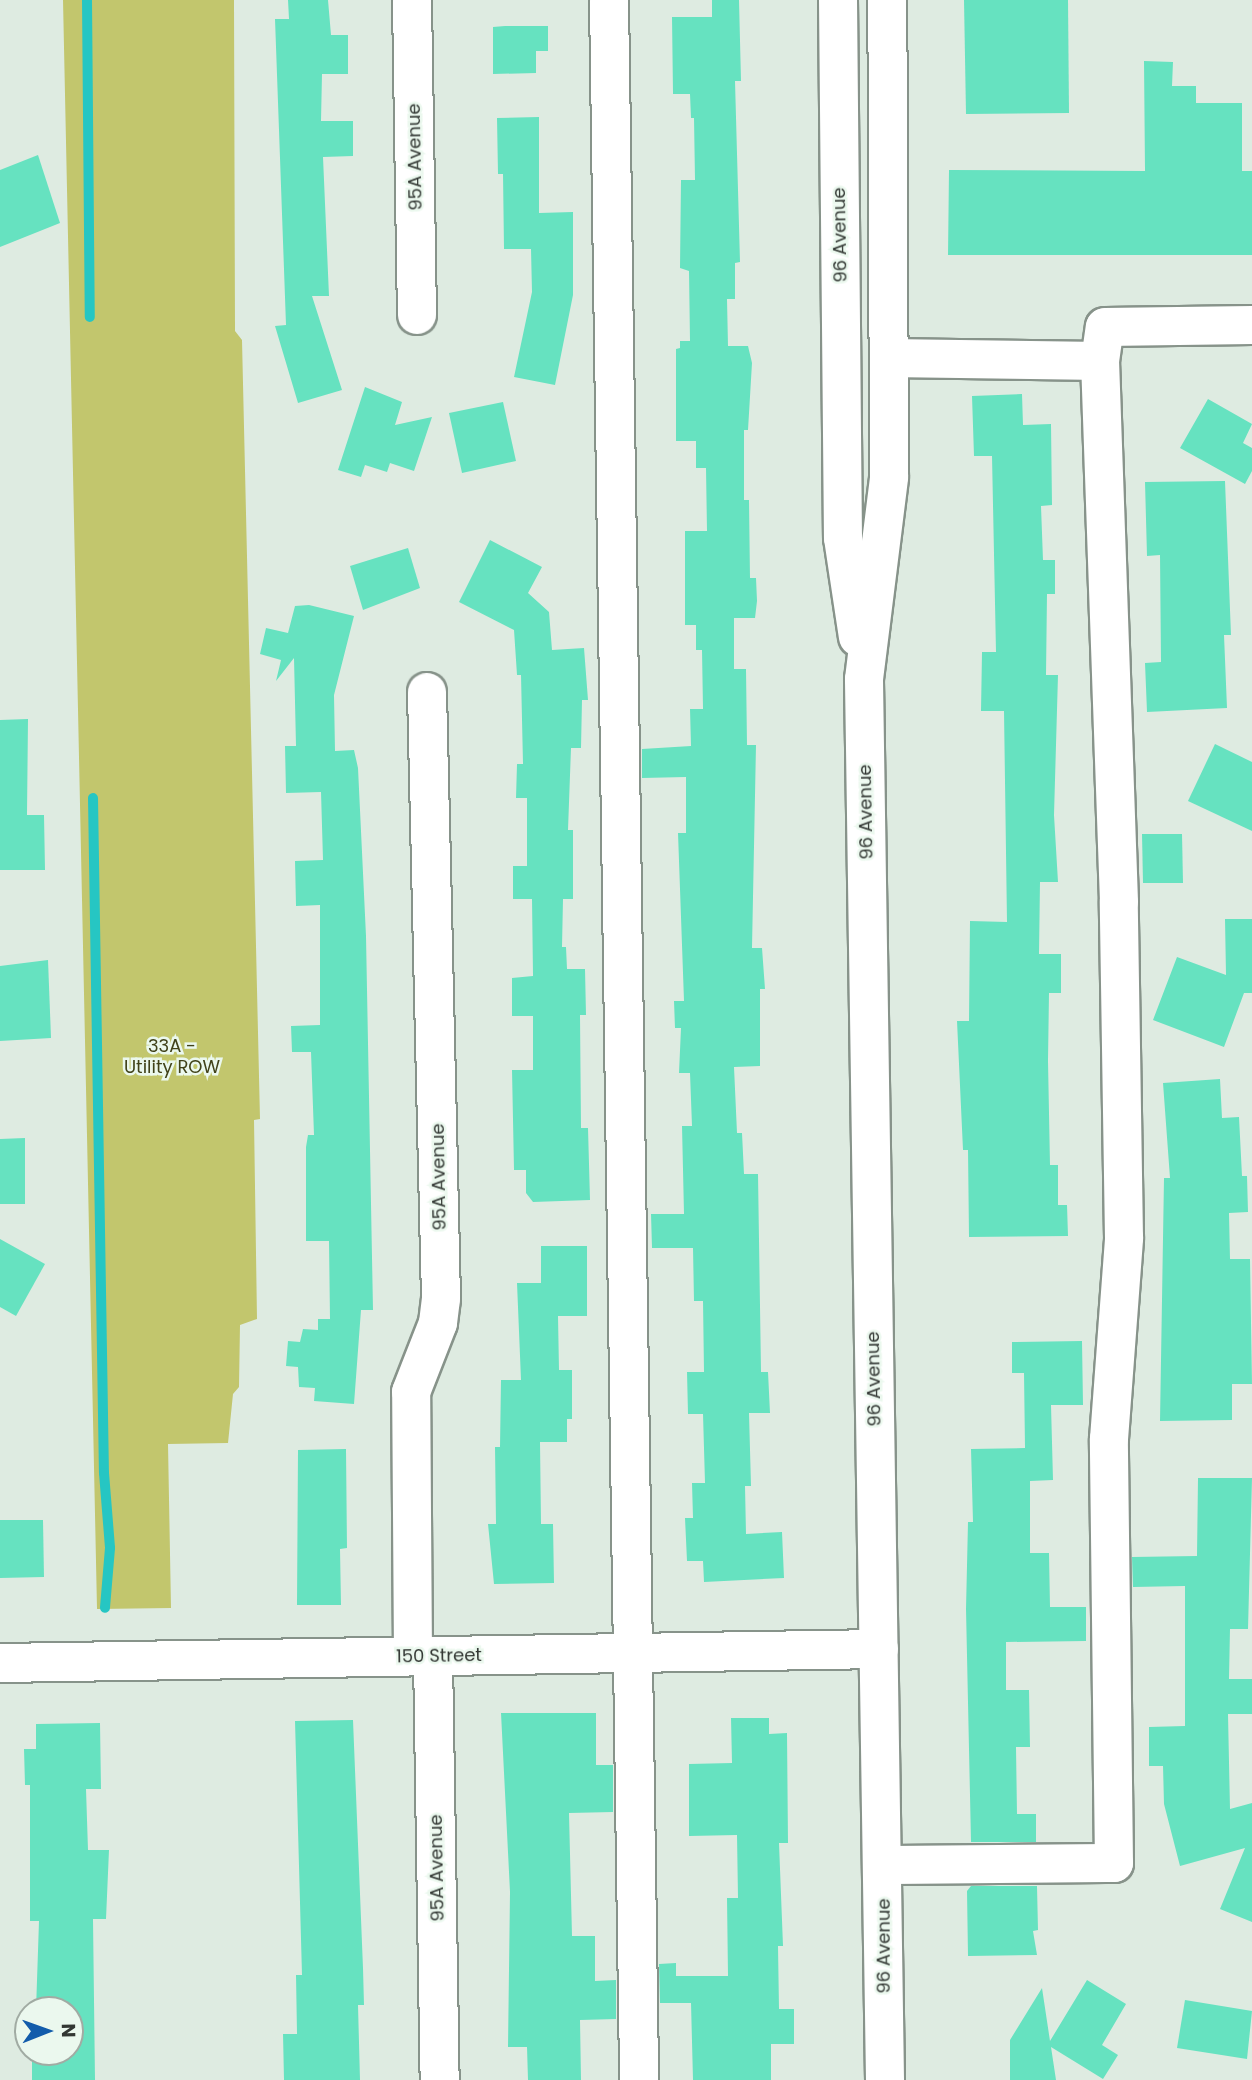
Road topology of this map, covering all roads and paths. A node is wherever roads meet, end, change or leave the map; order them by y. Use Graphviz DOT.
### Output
graph roads {
  1 [pos="412,0"];
  2 [pos="609,0"];
  3 [pos="838,0"];
  4 [pos="887,0"];
  5 [pos="417,315"];
  6 [pos="1252,325"];
  7 [pos="890,358"];
  8 [pos="1100,361"];
  9 [pos="864,679"];
  10 [pos="426,692"];
  11 [pos="879,1649"];
  12 [pos="634,1653"];
  13 [pos="423,1656"];
  14 [pos="0,1663"];
  15 [pos="884,1865"];
  16 [pos="440,2080"];
  17 [pos="639,2080"];
  18 [pos="885,2080"];
  1 -- 5 [label="main road, 95A Avenue"];
  2 -- 12 [label="main road"];
  3 -- 9 [label="main road, 96 Avenue"];
  4 -- 7 [label="main road, 96 Avenue"];
  6 -- 8 [label="main road"];
  7 -- 8 [label="main road"];
  7 -- 9 [label="main road, 96 Avenue"];
  8 -- 15 [label="main road"];
  9 -- 11 [label="main road, 96 Avenue"];
  10 -- 13 [label="main road, 95A Avenue"];
  11 -- 12 [label="main road, 150 Street"];
  11 -- 15 [label="main road, 96 Avenue"];
  12 -- 13 [label="main road, 150 Street"];
  12 -- 17 [label="main road"];
  13 -- 14 [label="main road, 150 Street"];
  13 -- 16 [label="main road, 95A Avenue"];
  15 -- 18 [label="main road, 96 Avenue"];
}
